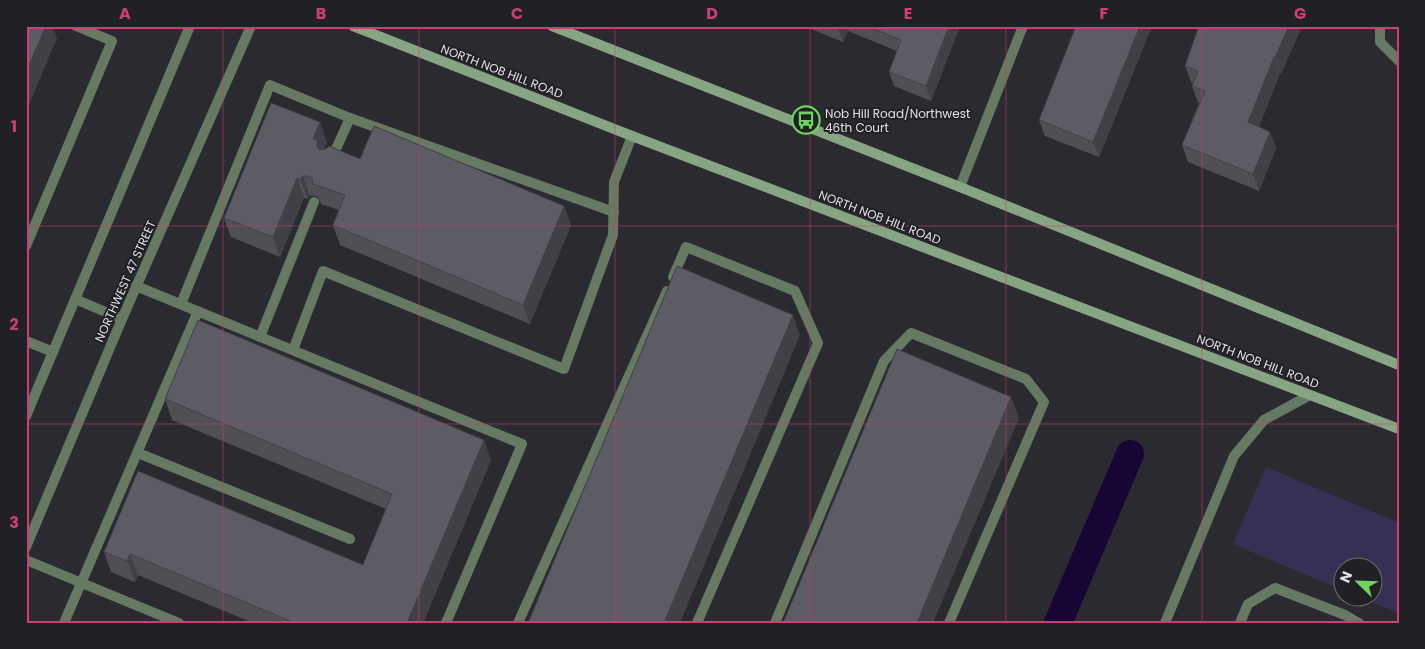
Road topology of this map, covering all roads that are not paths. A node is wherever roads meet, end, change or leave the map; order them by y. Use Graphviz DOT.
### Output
graph roads {
  1 [pos="76,26"];
  2 [pos="190,26"];
  3 [pos="251,26"];
  4 [pos="352,26"];
  5 [pos="552,26"];
  6 [pos="1023,26"];
  7 [pos="1380,26"];
  8 [pos="1399,61"];
  9 [pos="350,118"];
  10 [pos="632,136"];
  11 [pos="330,163"];
  12 [pos="960,188"];
  13 [pos="314,202"];
  14 [pos="614,212"];
  15 [pos="26,246"];
  16 [pos="136,286"];
  17 [pos="75,299"];
  18 [pos="181,304"];
  19 [pos="198,311"];
  20 [pos="122,320"];
  21 [pos="260,337"];
  22 [pos="26,341"];
  23 [pos="293,350"];
  24 [pos="53,352"];
  25 [pos="1399,365"];
  26 [pos="1310,395"];
  27 [pos="26,416"];
  28 [pos="1399,429"];
  29 [pos="138,453"];
  30 [pos="350,539"];
  31 [pos="26,547"];
  32 [pos="26,560"];
  33 [pos="82,582"];
  34 [pos="64,623"];
  35 [pos="179,623"];
  36 [pos="446,623"];
  37 [pos="518,623"];
  38 [pos="697,623"];
  39 [pos="775,623"];
  40 [pos="949,623"];
  41 [pos="1165,623"];
  42 [pos="1240,623"];
  43 [pos="1360,623"];
  1 -- 15 [label="street"];
  2 -- 17 [label="street"];
  3 -- 16 [label="street, NORTHWEST 47 STREET"];
  4 -- 10 [label="main road, NORTH NOB HILL ROAD"];
  5 -- 12 [label="main road"];
  6 -- 12 [label="street"];
  7 -- 8 [label="street"];
  9 -- 11 [label="street"];
  9 -- 14 [label="street"];
  9 -- 18 [label="street"];
  10 -- 14 [label="street"];
  10 -- 26 [label="main road, NORTH NOB HILL ROAD"];
  12 -- 25 [label="main road"];
  13 -- 21 [label="street"];
  14 -- 23 [label="street"];
  16 -- 18 [label="street"];
  16 -- 20 [label="street, NORTHWEST 47 STREET"];
  17 -- 20 [label="street"];
  17 -- 24 [label="street"];
  18 -- 19 [label="street"];
  19 -- 21 [label="street"];
  19 -- 29 [label="street"];
  20 -- 31 [label="street, NORTHWEST 47 STREET"];
  21 -- 23 [label="street"];
  22 -- 24 [label="street"];
  23 -- 36 [label="street"];
  24 -- 27 [label="street"];
  26 -- 28 [label="main road, NORTH NOB HILL ROAD"];
  26 -- 41 [label="street"];
  29 -- 30 [label="street"];
  29 -- 33 [label="street"];
  32 -- 33 [label="street"];
  33 -- 34 [label="street"];
  33 -- 35 [label="street"];
  37 -- 38 [label="street"];
  39 -- 40 [label="street"];
  42 -- 43 [label="street"];
}
